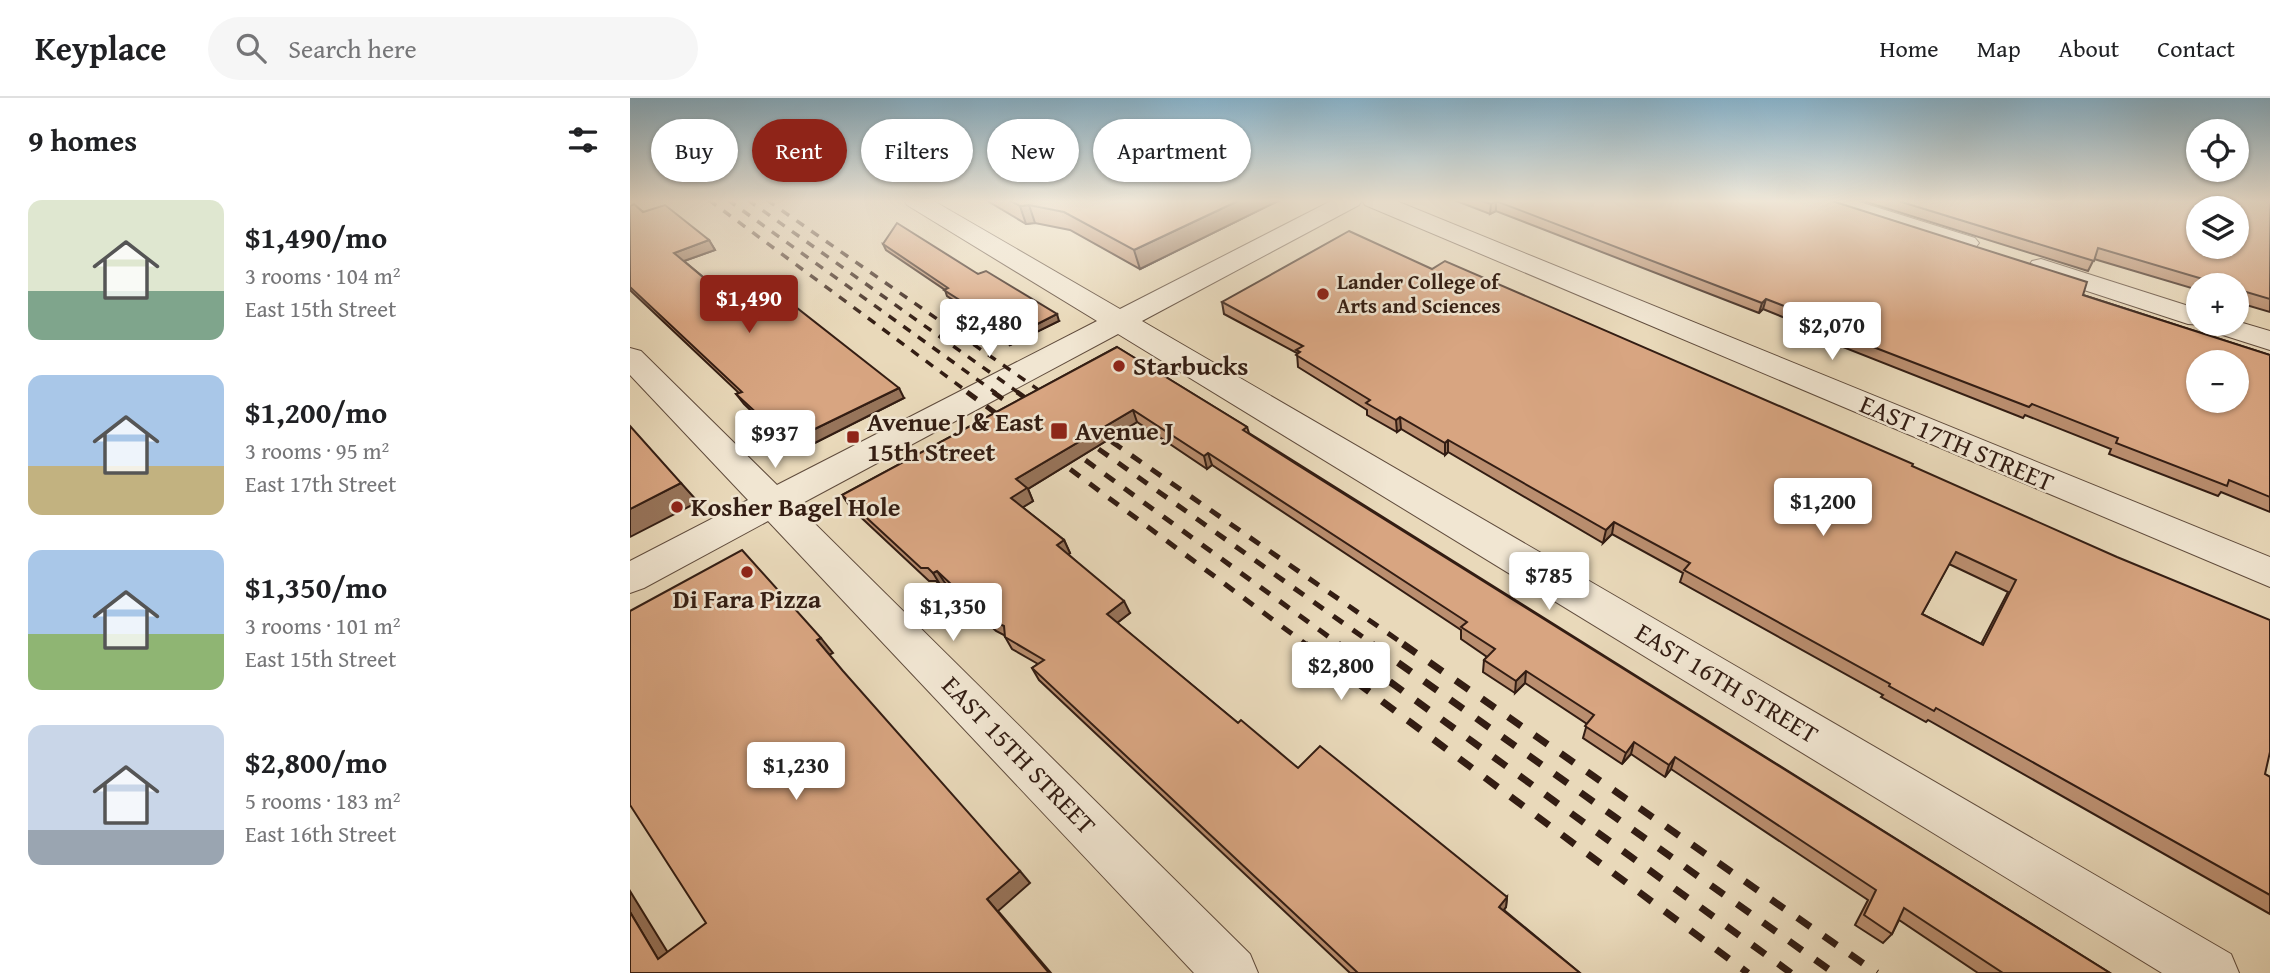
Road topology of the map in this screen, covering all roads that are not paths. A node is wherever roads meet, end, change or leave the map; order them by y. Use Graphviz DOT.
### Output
graph roads {
  1 [pos="985,241"];
  2 [pos="1272,241"];
  3 [pos="1472,241"];
  4 [pos="1959,241"];
  5 [pos="1988,250"];
  6 [pos="2014,259"];
  7 [pos="2186,314"];
  8 [pos="1119,321"];
  9 [pos="2249,334"];
  10 [pos="2270,341"];
  11 [pos="630,357"];
  12 [pos="772,503"];
  13 [pos="2270,573"];
  14 [pos="630,578"];
  15 [pos="1231,973"];
  16 [pos="2213,973"];
  1 -- 8 [label="street, EAST 16TH STREET"];
  2 -- 8 [label="street"];
  3 -- 13 [label="street, EAST 17TH STREET"];
  4 -- 5 [label="street"];
  6 -- 7 [label="street"];
  8 -- 12 [label="street"];
  8 -- 16 [label="street, EAST 16TH STREET"];
  9 -- 10 [label="street"];
  11 -- 12 [label="street, EAST 15TH STREET"];
  12 -- 14 [label="street"];
  12 -- 15 [label="street, EAST 15TH STREET"];
}
